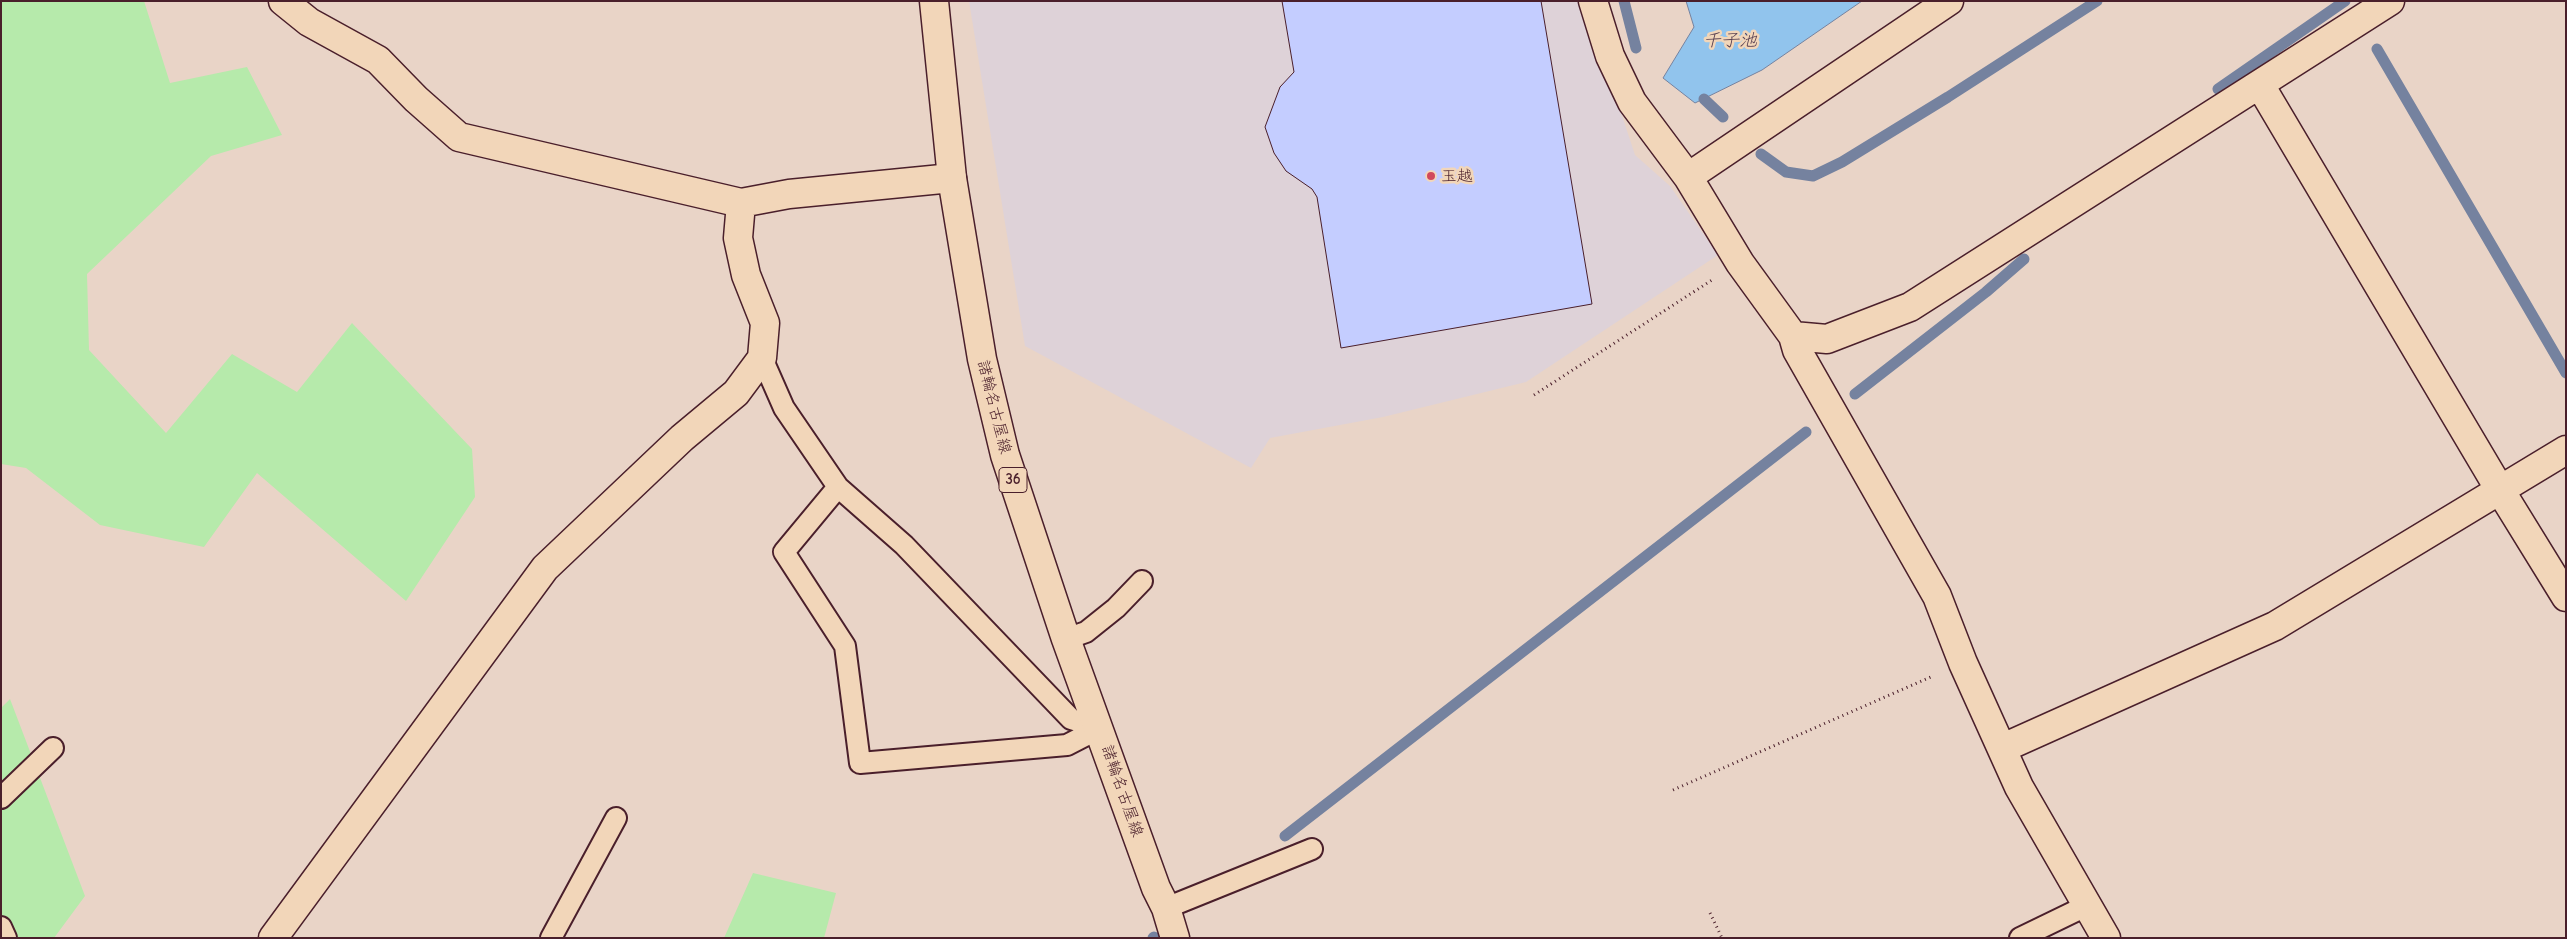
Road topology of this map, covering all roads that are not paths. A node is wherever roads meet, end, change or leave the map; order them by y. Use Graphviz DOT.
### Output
graph roads {
  1 [pos="283,1"];
  2 [pos="934,1"];
  3 [pos="1594,1"];
  4 [pos="1948,1"];
  5 [pos="2390,1"];
  6 [pos="2260,85"];
  7 [pos="952,178"];
  8 [pos="1688,178"];
  9 [pos="741,203"];
  10 [pos="1793,336"];
  11 [pos="762,358"];
  12 [pos="2566,450"];
  13 [pos="838,487"];
  14 [pos="2500,490"];
  15 [pos="1142,581"];
  16 [pos="2566,597"];
  17 [pos="1066,639"];
  18 [pos="1100,728"];
  19 [pos="53,748"];
  20 [pos="2002,748"];
  21 [pos="1,798"];
  22 [pos="616,818"];
  23 [pos="1312,849"];
  24 [pos="2086,906"];
  25 [pos="1166,908"];
  26 [pos="1,927"];
  27 [pos="6,938"];
  28 [pos="273,938"];
  29 [pos="552,938"];
  30 [pos="1175,938"];
  31 [pos="2020,938"];
  32 [pos="2106,938"];
  1 -- 9 [label="street"];
  2 -- 7 [label="street, 諸輪名古屋線 / 36"];
  3 -- 8 [label="street"];
  4 -- 8 [label="street"];
  5 -- 6 [label="street"];
  6 -- 10 [label="street"];
  6 -- 14 [label="street"];
  7 -- 9 [label="street"];
  7 -- 17 [label="street, 諸輪名古屋線 / 36"];
  8 -- 10 [label="street"];
  9 -- 11 [label="street"];
  10 -- 20 [label="street"];
  11 -- 13 [label="lane"];
  11 -- 28 [label="street"];
  12 -- 14 [label="street"];
  13 -- 18 [label="lane"];
  13 -- 18 [label="lane"];
  14 -- 16 [label="street"];
  14 -- 20 [label="street"];
  15 -- 17 [label="lane"];
  17 -- 18 [label="street, 諸輪名古屋線 / 36"];
  18 -- 25 [label="street, 諸輪名古屋線 / 36"];
  19 -- 21 [label="lane"];
  20 -- 24 [label="street"];
  22 -- 29 [label="lane"];
  23 -- 25 [label="lane"];
  24 -- 31 [label="lane"];
  24 -- 32 [label="street"];
  25 -- 30 [label="street, 諸輪名古屋線 / 36"];
  26 -- 27 [label="lane"];
}
